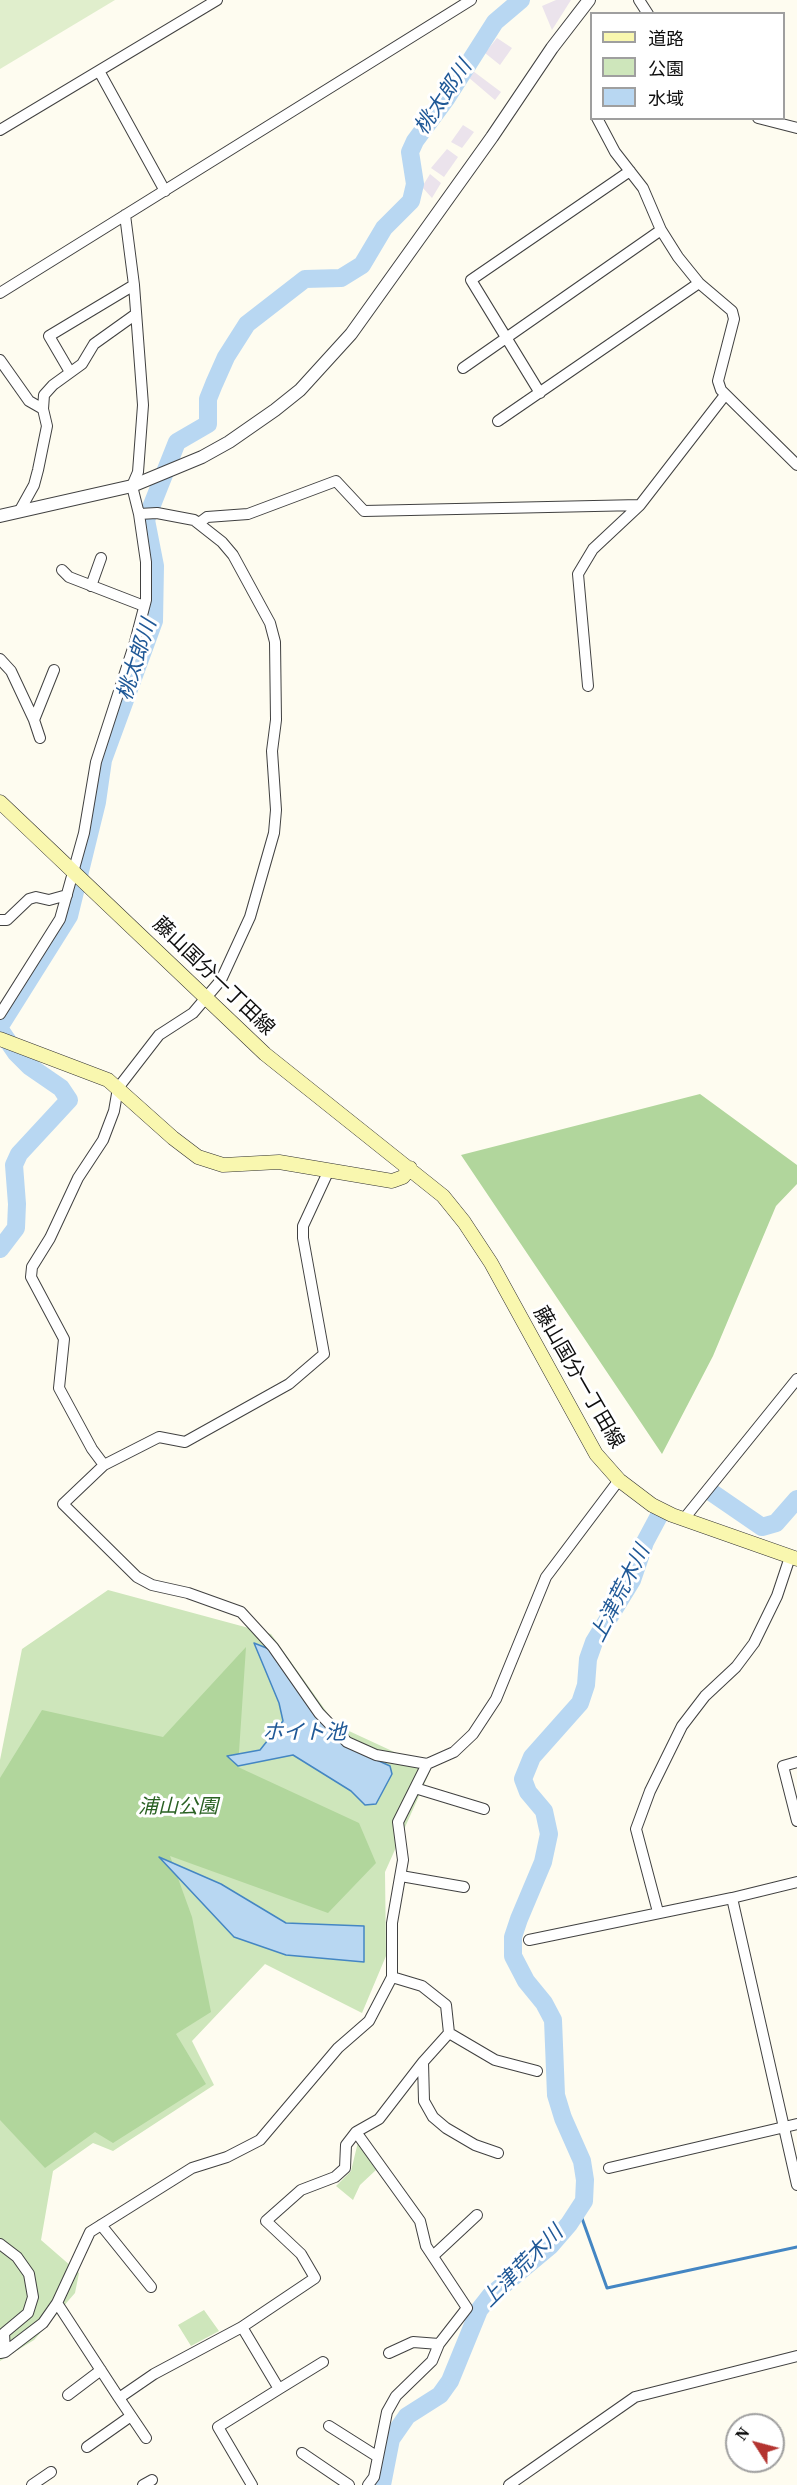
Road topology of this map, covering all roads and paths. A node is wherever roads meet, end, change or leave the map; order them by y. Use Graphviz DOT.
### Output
graph roads {
  1 [pos="217,0"];
  2 [pos="471,0"];
  3 [pos="589,0"];
  4 [pos="99,71"];
  5 [pos="598,120"];
  6 [pos="766,120"];
  7 [pos="797,128"];
  8 [pos="0,130"];
  9 [pos="630,171"];
  10 [pos="165,191"];
  11 [pos="125,215"];
  12 [pos="661,230"];
  13 [pos="699,282"];
  14 [pos="134,285"];
  15 [pos="0,293"];
  16 [pos="136,314"];
  17 [pos="507,338"];
  18 [pos="1,364"];
  19 [pos="464,368"];
  20 [pos="70,372"];
  21 [pos="540,393"];
  22 [pos="725,395"];
  23 [pos="43,409"];
  24 [pos="498,421"];
  25 [pos="797,465"];
  26 [pos="132,486"];
  27 [pos="640,505"];
  28 [pos="19,512"];
  29 [pos="139,514"];
  30 [pos="0,516"];
  31 [pos="194,520"];
  32 [pos="101,558"];
  33 [pos="62,570"];
  34 [pos="91,586"];
  35 [pos="144,606"];
  36 [pos="0,659"];
  37 [pos="54,670"];
  38 [pos="588,686"];
  39 [pos="34,720"];
  40 [pos="40,738"];
  41 [pos="0,802"];
  42 [pos="74,871"];
  43 [pos="67,895"];
  44 [pos="0,920"];
  45 [pos="207,999"];
  46 [pos="0,1014"];
  47 [pos="0,1040"];
  48 [pos="118,1088"];
  49 [pos="411,1168"];
  50 [pos="329,1170"];
  51 [pos="797,1379"];
  52 [pos="104,1465"];
  53 [pos="619,1480"];
  54 [pos="683,1520"];
  55 [pos="794,1558"];
  56 [pos="797,1762"];
  57 [pos="427,1764"];
  58 [pos="415,1788"];
  59 [pos="484,1809"];
  60 [pos="797,1821"];
  61 [pos="401,1876"];
  62 [pos="797,1882"];
  63 [pos="464,1887"];
  64 [pos="732,1898"];
  65 [pos="658,1912"];
  66 [pos="529,1940"];
  67 [pos="392,1977"];
  68 [pos="449,2033"];
  69 [pos="423,2062"];
  70 [pos="537,2071"];
  71 [pos="797,2124"];
  72 [pos="783,2127"];
  73 [pos="356,2133"];
  74 [pos="498,2153"];
  75 [pos="609,2168"];
  76 [pos="797,2185"];
  77 [pos="477,2215"];
  78 [pos="101,2225"];
  79 [pos="0,2244"];
  80 [pos="433,2256"];
  81 [pos="151,2287"];
  82 [pos="57,2303"];
  83 [pos="242,2327"];
  84 [pos="439,2344"];
  85 [pos="3,2353"];
  86 [pos="389,2353"];
  87 [pos="797,2356"];
  88 [pos="323,2362"];
  89 [pos="101,2370"];
  90 [pos="279,2389"];
  91 [pos="68,2395"];
  92 [pos="119,2398"];
  93 [pos="131,2416"];
  94 [pos="329,2426"];
  95 [pos="146,2438"];
  96 [pos="87,2446"];
  97 [pos="302,2453"];
  98 [pos="378,2457"];
  99 [pos="51,2472"];
  100 [pos="32,2485"];
  101 [pos="252,2485"];
  102 [pos="349,2485"];
  103 [pos="368,2485"];
  104 [pos="508,2485"];
  1 -- 4 [label="street"];
  2 -- 10 [label="street"];
  3 -- 26 [label="street"];
  4 -- 8 [label="street"];
  4 -- 10 [label="street"];
  5 -- 9 [label="street"];
  6 -- 7 [label="street"];
  9 -- 12 [label="street"];
  9 -- 17 [label="street"];
  10 -- 11 [label="street"];
  11 -- 14 [label="street"];
  11 -- 15 [label="street"];
  12 -- 13 [label="street"];
  12 -- 17 [label="street"];
  13 -- 21 [label="street"];
  13 -- 22 [label="street"];
  14 -- 16 [label="street"];
  14 -- 20 [label="street"];
  16 -- 20 [label="street"];
  16 -- 26 [label="street"];
  17 -- 19 [label="street"];
  17 -- 21 [label="street"];
  18 -- 23 [label="street"];
  20 -- 23 [label="street"];
  21 -- 24 [label="street"];
  22 -- 25 [label="street"];
  22 -- 27 [label="street"];
  23 -- 28 [label="street"];
  26 -- 28 [label="street"];
  26 -- 29 [label="street"];
  27 -- 31 [label="street"];
  27 -- 38 [label="street"];
  28 -- 30 [label="street"];
  29 -- 31 [label="street"];
  29 -- 35 [label="street"];
  31 -- 45 [label="street"];
  32 -- 34 [label="street"];
  33 -- 34 [label="street"];
  34 -- 35 [label="street"];
  35 -- 42 [label="street"];
  36 -- 39 [label="street"];
  37 -- 39 [label="street"];
  39 -- 40 [label="street"];
  41 -- 42 [label="main road, 藤山国分一丁田線"];
  42 -- 43 [label="street"];
  42 -- 45 [label="main road, 藤山国分一丁田線"];
  43 -- 44 [label="street"];
  43 -- 46 [label="street"];
  45 -- 48 [label="street"];
  45 -- 49 [label="main road, 藤山国分一丁田線"];
  47 -- 48 [label="main road"];
  48 -- 50 [label="main road"];
  48 -- 52 [label="street"];
  49 -- 50 [label="main road"];
  49 -- 53 [label="main road, 藤山国分一丁田線"];
  50 -- 52 [label="street"];
  51 -- 54 [label="street"];
  52 -- 57 [label="street"];
  53 -- 54 [label="main road, 藤山国分一丁田線"];
  53 -- 57 [label="street"];
  54 -- 55 [label="main road, 藤山国分一丁田線"];
  55 -- 65 [label="street"];
  56 -- 60 [label="street"];
  57 -- 58 [label="street"];
  58 -- 59 [label="street"];
  58 -- 61 [label="street"];
  61 -- 63 [label="street"];
  61 -- 67 [label="street"];
  62 -- 64 [label="street"];
  64 -- 65 [label="street"];
  64 -- 72 [label="street"];
  65 -- 66 [label="street"];
  67 -- 68 [label="street"];
  67 -- 78 [label="street"];
  68 -- 69 [label="street"];
  68 -- 70 [label="street"];
  69 -- 73 [label="street"];
  69 -- 74 [label="street"];
  71 -- 72 [label="street"];
  72 -- 75 [label="street"];
  72 -- 76 [label="street"];
  73 -- 80 [label="street"];
  73 -- 83 [label="street"];
  77 -- 80 [label="street"];
  78 -- 81 [label="street"];
  78 -- 82 [label="street"];
  79 -- 85 [label="street"];
  80 -- 84 [label="street"];
  82 -- 85 [label="street"];
  82 -- 89 [label="street"];
  83 -- 90 [label="street"];
  83 -- 92 [label="street"];
  84 -- 86 [label="street"];
  84 -- 98 [label="street"];
  87 -- 104 [label="street"];
  88 -- 90 [label="street"];
  89 -- 91 [label="street"];
  89 -- 92 [label="street"];
  90 -- 101 [label="street"];
  92 -- 93 [label="street"];
  93 -- 95 [label="street"];
  93 -- 96 [label="street"];
  94 -- 98 [label="street"];
  97 -- 102 [label="street"];
  98 -- 103 [label="street"];
  99 -- 100 [label="street"];
}
